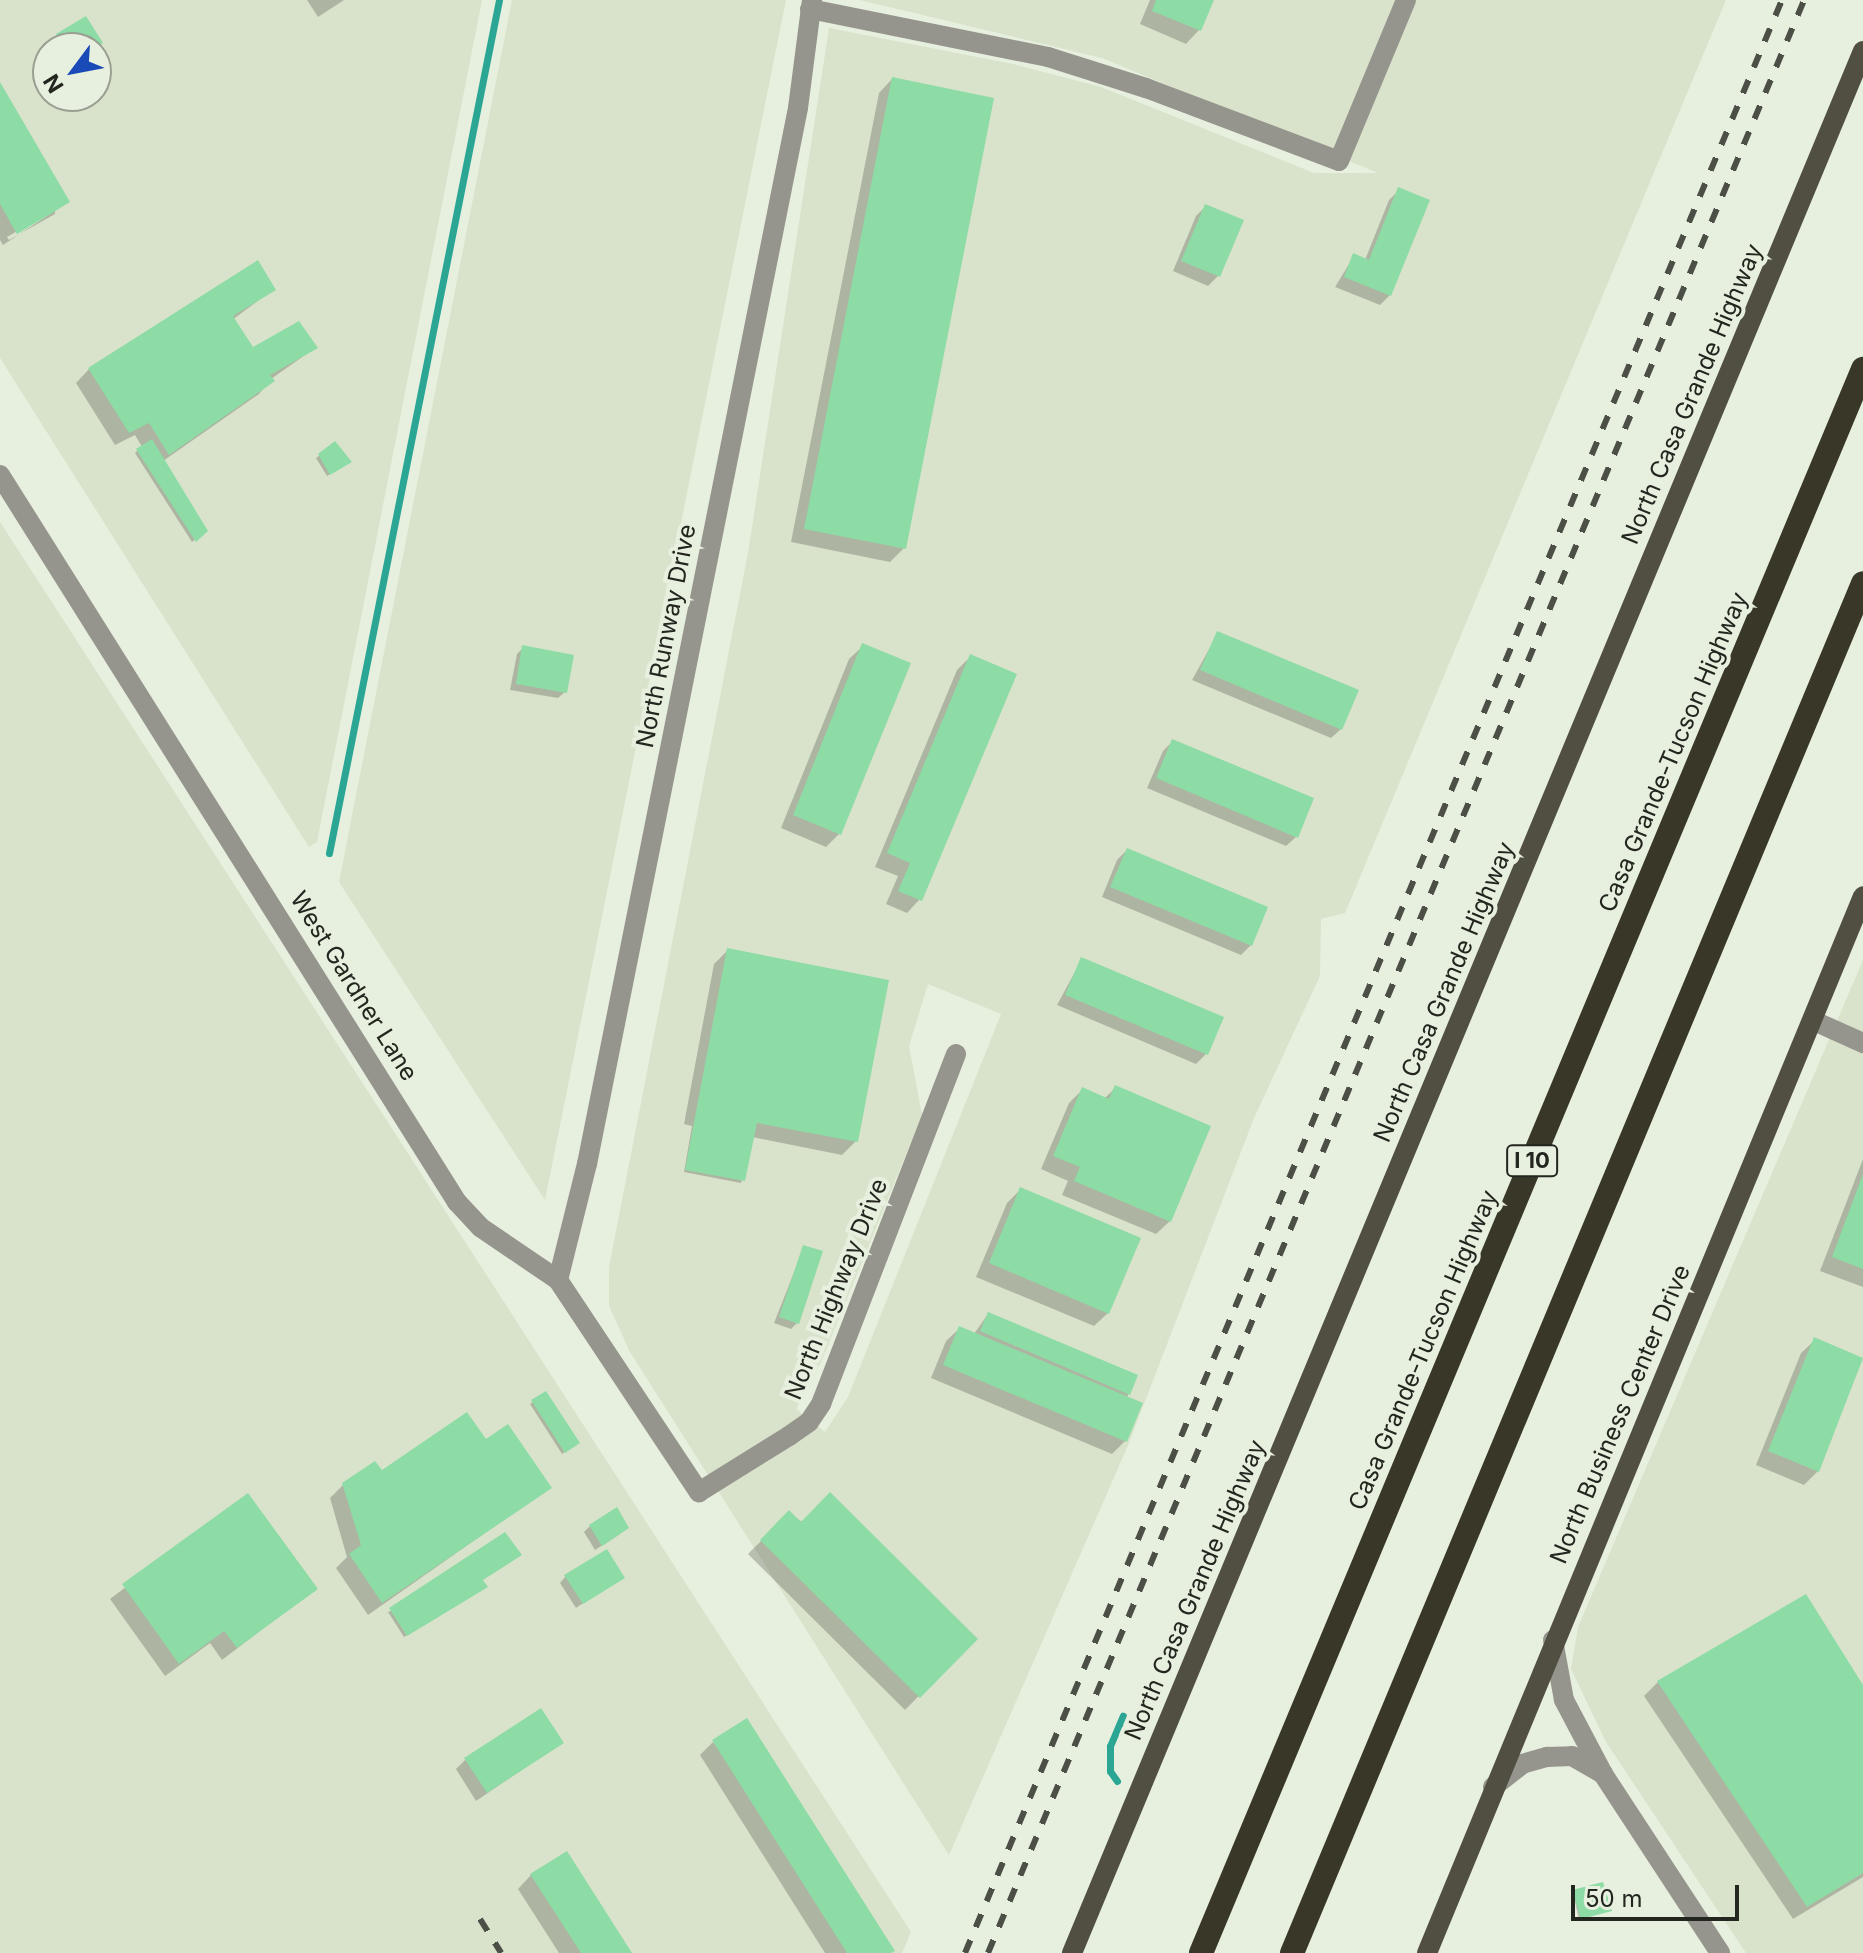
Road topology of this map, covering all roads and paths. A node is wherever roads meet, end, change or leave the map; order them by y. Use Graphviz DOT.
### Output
graph roads {
  1 [pos="1406,0"];
  2 [pos="811,4"];
  3 [pos="1863,51"];
  4 [pos="1863,369"];
  5 [pos="0,475"];
  6 [pos="1863,583"];
  7 [pos="1863,896"];
  8 [pos="1814,1021"];
  9 [pos="1863,1043"];
  10 [pos="956,1054"];
  11 [pos="558,1280"];
  12 [pos="699,1492"];
  13 [pos="1553,1640"];
  14 [pos="1603,1774"];
  15 [pos="1493,1787"];
  16 [pos="1072,1953"];
  17 [pos="1201,1953"];
  18 [pos="1292,1953"];
  19 [pos="1427,1953"];
  20 [pos="1720,1953"];
  1 -- 2 [label="street"];
  2 -- 11 [label="street, North Runway Drive"];
  3 -- 16 [label="main road, North Casa Grande Highway"];
  4 -- 17 [label="highway, Casa Grande-Tucson Highway / I 10"];
  5 -- 11 [label="street, West Gardner Lane"];
  6 -- 18 [label="highway"];
  7 -- 8 [label="main road, North Business Center Drive"];
  8 -- 9 [label="street"];
  8 -- 13 [label="main road, North Business Center Drive"];
  10 -- 12 [label="street, North Highway Drive"];
  11 -- 12 [label="street, West Gardner Lane"];
  13 -- 14 [label="street"];
  13 -- 15 [label="main road, North Business Center Drive"];
  14 -- 15 [label="street"];
  14 -- 20 [label="street"];
  15 -- 19 [label="main road, North Business Center Drive"];
}
